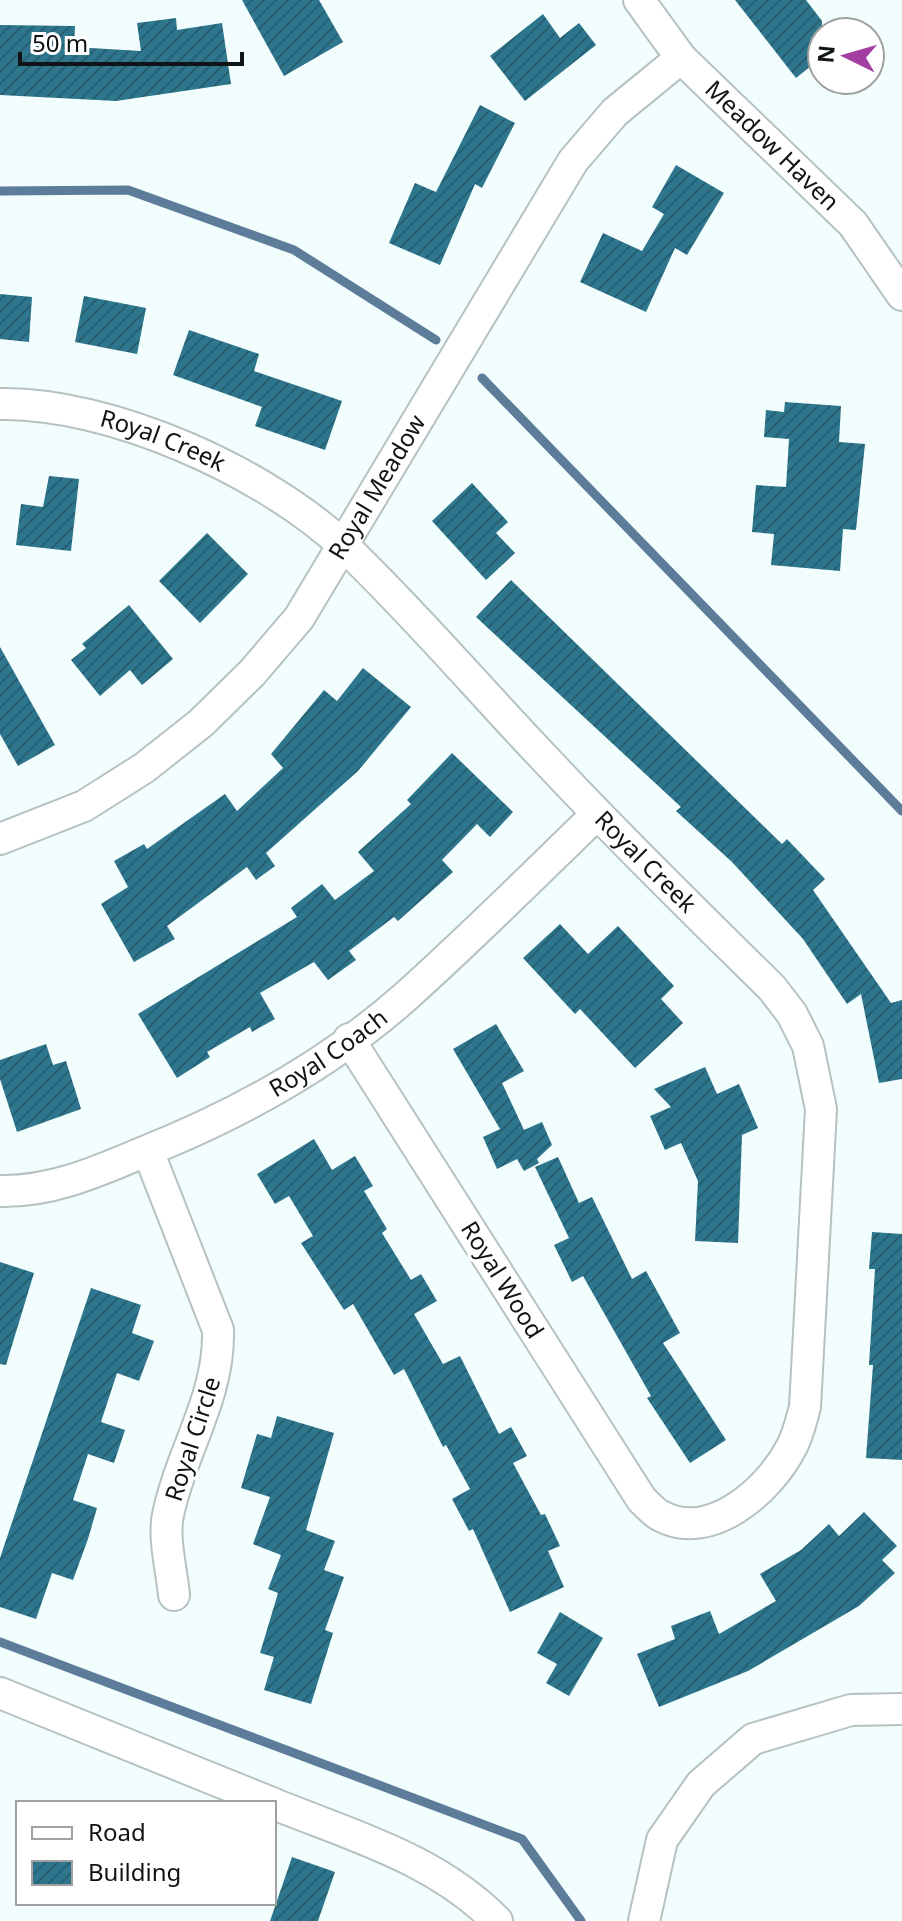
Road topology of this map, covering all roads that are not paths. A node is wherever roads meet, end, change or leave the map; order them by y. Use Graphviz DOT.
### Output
graph roads {
  1 [pos="639,0"];
  2 [pos="681,58"];
  3 [pos="902,295"];
  4 [pos="0,404"];
  5 [pos="344,546"];
  6 [pos="597,814"];
  7 [pos="0,839"];
  8 [pos="349,1039"];
  9 [pos="148,1151"];
  10 [pos="0,1191"];
  11 [pos="661,1517"];
  12 [pos="174,1595"];
  13 [pos="0,1693"];
  14 [pos="902,1709"];
  15 [pos="268,1801"];
  16 [pos="276,1804"];
  17 [pos="497,1921"];
  18 [pos="644,1921"];
  1 -- 2 [label="street, Meadow Haven"];
  2 -- 3 [label="street, Meadow Haven"];
  2 -- 5 [label="street, Royal Meadow"];
  4 -- 5 [label="street, Royal Creek"];
  5 -- 6 [label="street, Royal Creek"];
  5 -- 7 [label="street, Royal Meadow"];
  6 -- 8 [label="street, Royal Coach"];
  6 -- 11 [label="street, Royal Creek"];
  8 -- 9 [label="street, Royal Coach"];
  8 -- 11 [label="street, Royal Wood"];
  9 -- 10 [label="street, Royal Coach"];
  9 -- 12 [label="street, Royal Circle"];
  13 -- 15 [label="street"];
  14 -- 18 [label="street"];
  16 -- 17 [label="street"];
}
